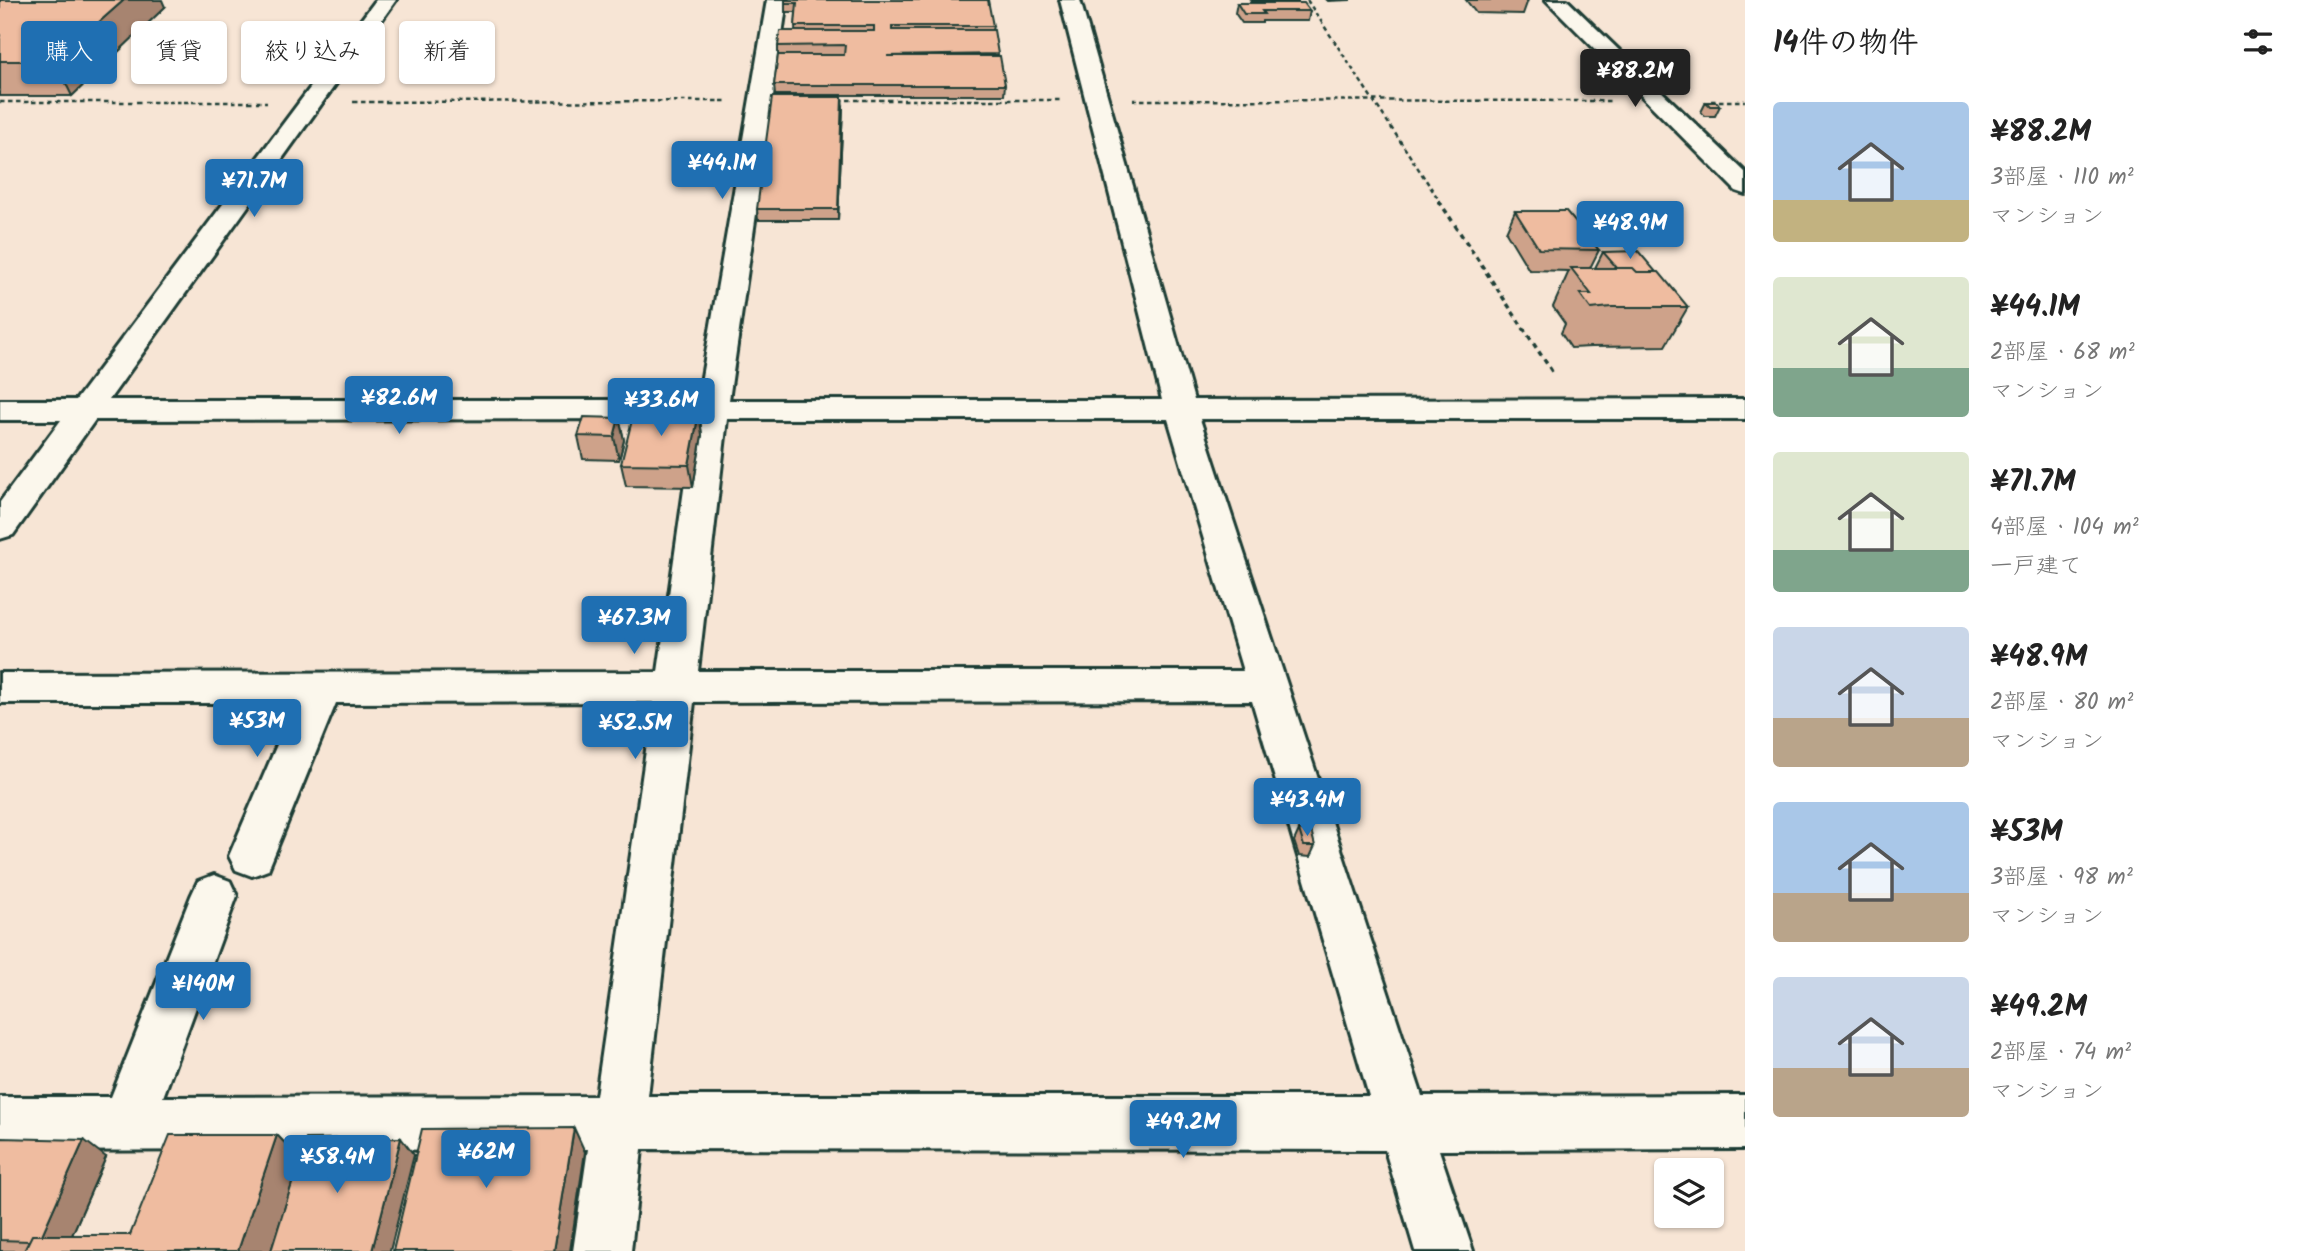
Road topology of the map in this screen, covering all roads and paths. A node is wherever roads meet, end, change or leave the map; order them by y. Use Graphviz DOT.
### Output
graph roads {
  1 [pos="386,0"];
  2 [pos="777,0"];
  3 [pos="1070,0"];
  4 [pos="1307,0"];
  5 [pos="1556,0"];
  6 [pos="761,100"];
  7 [pos="1097,100"];
  8 [pos="1373,101"];
  9 [pos="1745,101"];
  10 [pos="0,102"];
  11 [pos="310,102"];
  12 [pos="1659,102"];
  13 [pos="1745,186"];
  14 [pos="712,409"];
  15 [pos="1745,409"];
  16 [pos="0,410"];
  17 [pos="85,410"];
  18 [pos="1577,410"];
  19 [pos="1181,411"];
  20 [pos="0,527"];
  21 [pos="1268,686"];
  22 [pos="322,687"];
  23 [pos="676,687"];
  24 [pos="0,688"];
  25 [pos="252,856"];
  26 [pos="214,896"];
  27 [pos="621,1121"];
  28 [pos="1745,1122"];
  29 [pos="127,1123"];
  30 [pos="0,1124"];
  31 [pos="1405,1124"];
  32 [pos="602,1251"];
  33 [pos="1444,1251"];
  1 -- 11 [label="street"];
  2 -- 6 [label="street"];
  3 -- 7 [label="street"];
  4 -- 8 [label="path"];
  5 -- 12 [label="street"];
  6 -- 7 [label="path"];
  6 -- 11 [label="path"];
  6 -- 14 [label="street"];
  7 -- 8 [label="path"];
  7 -- 19 [label="street"];
  8 -- 12 [label="path"];
  8 -- 18 [label="path"];
  9 -- 12 [label="path"];
  10 -- 11 [label="path"];
  11 -- 17 [label="street"];
  12 -- 13 [label="street"];
  14 -- 17 [label="street"];
  14 -- 19 [label="street"];
  14 -- 23 [label="street"];
  15 -- 18 [label="street"];
  16 -- 17 [label="street"];
  17 -- 20 [label="street"];
  18 -- 19 [label="street"];
  19 -- 21 [label="street"];
  21 -- 23 [label="street"];
  21 -- 31 [label="street"];
  22 -- 23 [label="street"];
  22 -- 24 [label="street"];
  22 -- 25 [label="street"];
  23 -- 27 [label="street"];
  26 -- 29 [label="street"];
  27 -- 29 [label="street"];
  27 -- 31 [label="street"];
  27 -- 32 [label="street"];
  28 -- 31 [label="street"];
  29 -- 30 [label="street"];
  31 -- 33 [label="street"];
}
